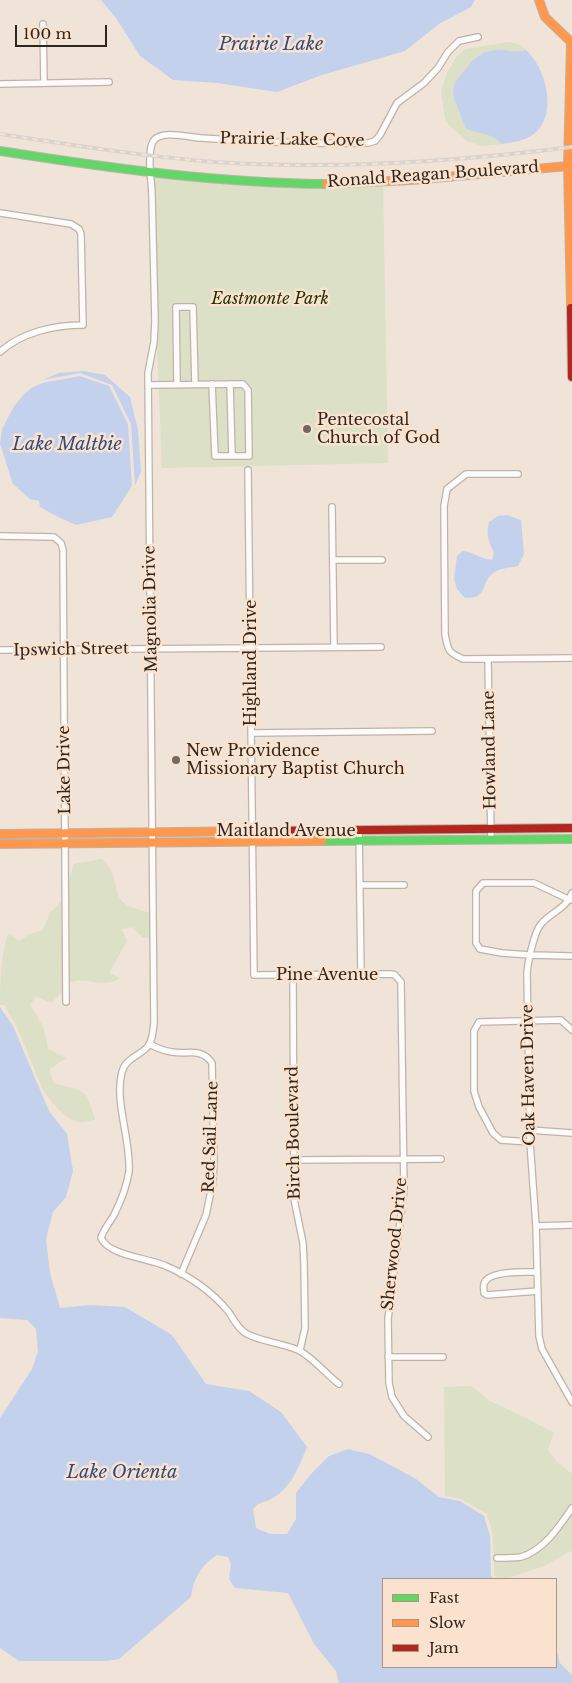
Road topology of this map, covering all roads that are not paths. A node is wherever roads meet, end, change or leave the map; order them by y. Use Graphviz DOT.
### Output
graph roads {
  1 [pos="539,0"];
  2 [pos="43,24"];
  3 [pos="478,37"];
  4 [pos="572,42"];
  5 [pos="109,82"];
  6 [pos="44,83"];
  7 [pos="0,84"];
  8 [pos="0,150"];
  9 [pos="570,166"];
  10 [pos="150,174"];
  11 [pos="0,212"];
  12 [pos="571,246"];
  13 [pos="571,338"];
  14 [pos="0,352"];
  15 [pos="572,376"];
  16 [pos="177,384"];
  17 [pos="195,384"];
  18 [pos="212,384"];
  19 [pos="230,384"];
  20 [pos="149,385"];
  21 [pos="232,456"];
  22 [pos="248,470"];
  23 [pos="518,474"];
  24 [pos="332,507"];
  25 [pos="0,536"];
  26 [pos="333,560"];
  27 [pos="382,560"];
  28 [pos="334,647"];
  29 [pos="381,647"];
  30 [pos="251,648"];
  31 [pos="63,649"];
  32 [pos="151,649"];
  33 [pos="0,650"];
  34 [pos="572,658"];
  35 [pos="488,659"];
  36 [pos="432,732"];
  37 [pos="251,733"];
  38 [pos="572,828"];
  39 [pos="491,829"];
  40 [pos="445,830"];
  41 [pos="359,831"];
  42 [pos="153,832"];
  43 [pos="252,832"];
  44 [pos="65,833"];
  45 [pos="0,834"];
  46 [pos="572,839"];
  47 [pos="445,840"];
  48 [pos="491,840"];
  49 [pos="359,841"];
  50 [pos="252,842"];
  51 [pos="153,843"];
  52 [pos="0,844"];
  53 [pos="65,844"];
  54 [pos="404,885"];
  55 [pos="360,886"];
  56 [pos="571,897"];
  57 [pos="530,955"];
  58 [pos="572,956"];
  59 [pos="361,974"];
  60 [pos="254,975"];
  61 [pos="293,975"];
  62 [pos="398,978"];
  63 [pos="66,1002"];
  64 [pos="528,1022"];
  65 [pos="572,1030"];
  66 [pos="149,1044"];
  67 [pos="529,1130"];
  68 [pos="572,1133"];
  69 [pos="530,1142"];
  70 [pos="441,1159"];
  71 [pos="294,1160"];
  72 [pos="403,1160"];
  73 [pos="572,1225"];
  74 [pos="536,1226"];
  75 [pos="537,1272"];
  76 [pos="181,1274"];
  77 [pos="538,1291"];
  78 [pos="300,1350"];
  79 [pos="388,1357"];
  80 [pos="443,1357"];
  81 [pos="339,1384"];
  82 [pos="572,1402"];
  83 [pos="428,1437"];
  84 [pos="572,1508"];
  85 [pos="497,1558"];
  1 -- 4 [label="main road"];
  2 -- 6 [label="street"];
  3 -- 10 [label="street, Prairie Lake Cove"];
  4 -- 9 [label="main road"];
  5 -- 6 [label="street"];
  6 -- 7 [label="street"];
  8 -- 10 [label="main road, Ronald Reagan Boulevard"];
  9 -- 10 [label="main road, Ronald Reagan Boulevard"];
  9 -- 12 [label="main road"];
  10 -- 20 [label="street, Magnolia Drive"];
  11 -- 14 [label="street"];
  12 -- 13 [label="main road"];
  13 -- 15 [label="main road"];
  16 -- 17 [label="street"];
  16 -- 17 [label="street"];
  16 -- 20 [label="street"];
  17 -- 18 [label="street"];
  18 -- 19 [label="street"];
  18 -- 21 [label="street"];
  19 -- 21 [label="street"];
  19 -- 21 [label="street"];
  20 -- 32 [label="street, Magnolia Drive"];
  22 -- 30 [label="street, Highland Drive"];
  23 -- 35 [label="street"];
  24 -- 26 [label="street"];
  25 -- 31 [label="street, Lake Drive"];
  26 -- 27 [label="street"];
  26 -- 28 [label="street"];
  28 -- 29 [label="street, Ipswich Street"];
  28 -- 30 [label="street, Ipswich Street"];
  30 -- 32 [label="street, Ipswich Street"];
  30 -- 37 [label="street, Highland Drive"];
  31 -- 32 [label="street, Ipswich Street"];
  31 -- 33 [label="street, Ipswich Street"];
  31 -- 44 [label="street, Lake Drive"];
  32 -- 42 [label="street, Magnolia Drive"];
  34 -- 35 [label="street"];
  35 -- 39 [label="street, Howland Lane"];
  36 -- 37 [label="street"];
  37 -- 43 [label="street, Highland Drive"];
  38 -- 39 [label="main road, Maitland Avenue"];
  39 -- 40 [label="main road, Maitland Avenue"];
  39 -- 48 [label="street, Howland Lane"];
  40 -- 41 [label="main road, Maitland Avenue"];
  40 -- 47 [label="street"];
  41 -- 43 [label="main road, Maitland Avenue"];
  41 -- 49 [label="street"];
  42 -- 43 [label="main road, Maitland Avenue"];
  42 -- 44 [label="main road, Maitland Avenue"];
  42 -- 51 [label="street, Magnolia Drive"];
  43 -- 50 [label="street, Highland Drive"];
  44 -- 45 [label="main road, Maitland Avenue"];
  44 -- 53 [label="street, Lake Drive"];
  46 -- 48 [label="main road, Maitland Avenue"];
  47 -- 48 [label="main road, Maitland Avenue"];
  47 -- 49 [label="main road, Maitland Avenue"];
  49 -- 50 [label="main road, Maitland Avenue"];
  49 -- 55 [label="street"];
  50 -- 51 [label="main road, Maitland Avenue"];
  50 -- 60 [label="street, Highland Drive"];
  51 -- 53 [label="main road, Maitland Avenue"];
  51 -- 66 [label="street, Magnolia Drive"];
  52 -- 53 [label="main road, Maitland Avenue"];
  53 -- 63 [label="street, Lake Drive"];
  54 -- 55 [label="street"];
  55 -- 59 [label="street"];
  56 -- 57 [label="street, Oak Haven Drive"];
  56 -- 57 [label="street"];
  57 -- 58 [label="street"];
  57 -- 64 [label="street, Oak Haven Drive"];
  59 -- 61 [label="street, Pine Avenue"];
  59 -- 62 [label="street, Pine Avenue"];
  60 -- 61 [label="street, Pine Avenue"];
  61 -- 71 [label="street, Birch Boulevard"];
  62 -- 72 [label="street, Sherwood Drive"];
  64 -- 65 [label="street"];
  64 -- 67 [label="street, Oak Haven Drive"];
  64 -- 69 [label="street"];
  66 -- 76 [label="street, Red Sail Lane"];
  66 -- 76 [label="street"];
  67 -- 68 [label="street"];
  67 -- 69 [label="street, Oak Haven Drive"];
  69 -- 74 [label="street, Oak Haven Drive"];
  70 -- 72 [label="street"];
  71 -- 72 [label="street"];
  71 -- 78 [label="street, Birch Boulevard"];
  72 -- 79 [label="street, Sherwood Drive"];
  73 -- 74 [label="street"];
  74 -- 75 [label="street, Oak Haven Drive"];
  75 -- 77 [label="street, Oak Haven Drive"];
  75 -- 77 [label="street"];
  76 -- 78 [label="street"];
  77 -- 82 [label="street, Oak Haven Drive"];
  78 -- 81 [label="street"];
  79 -- 80 [label="street"];
  79 -- 83 [label="street, Sherwood Drive"];
  84 -- 85 [label="street"];
}
